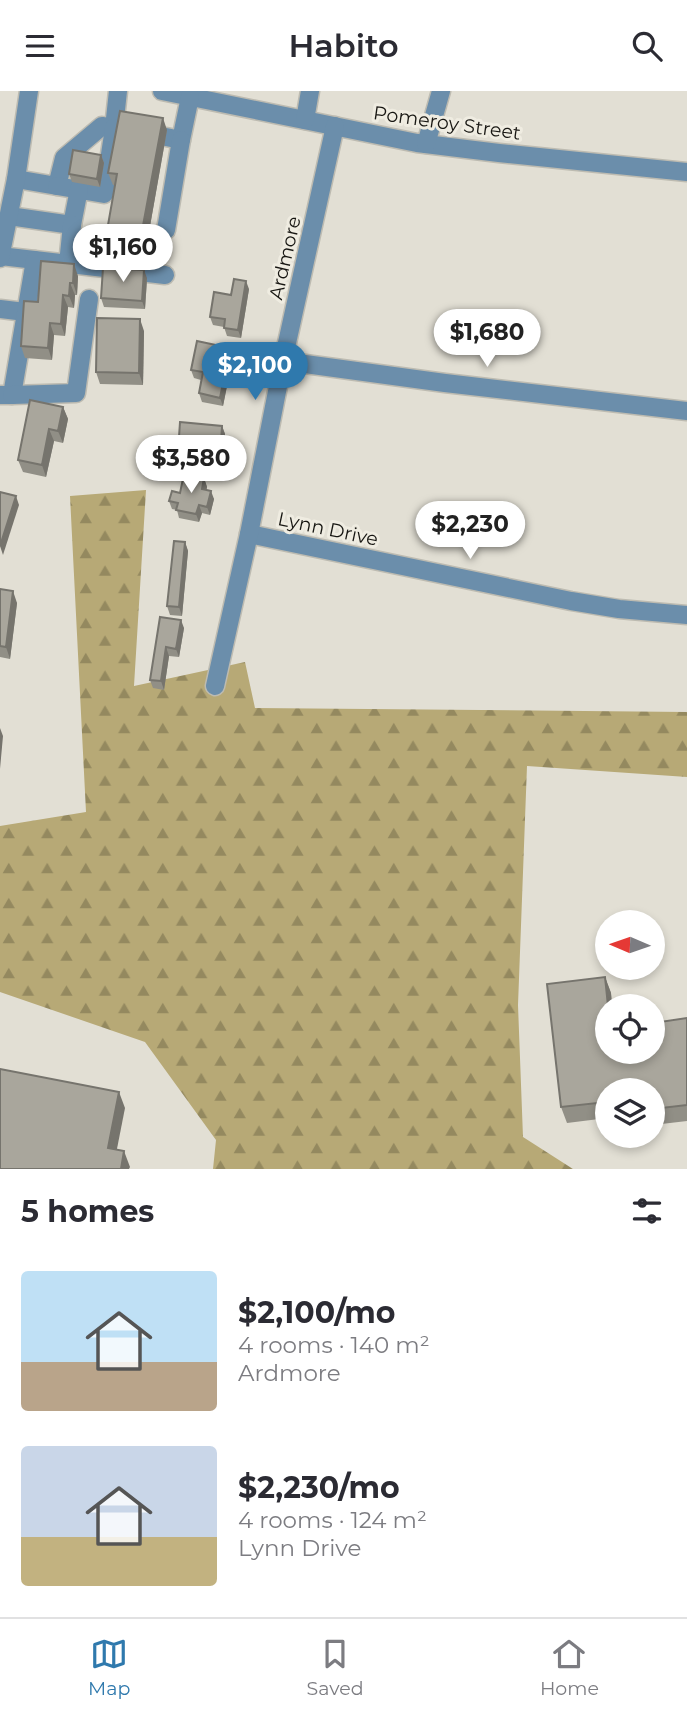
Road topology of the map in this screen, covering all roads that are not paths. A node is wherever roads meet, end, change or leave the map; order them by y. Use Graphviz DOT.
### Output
graph roads {
  1 [pos="29,91"];
  2 [pos="118,91"];
  3 [pos="162,91"];
  4 [pos="310,91"];
  5 [pos="441,91"];
  6 [pos="190,97"];
  7 [pos="305,120"];
  8 [pos="335,126"];
  9 [pos="118,129"];
  10 [pos="426,144"];
  11 [pos="11,170"];
  12 [pos="687,171"];
  13 [pos="57,186"];
  14 [pos="79,189"];
  15 [pos="9,216"];
  16 [pos="72,225"];
  17 [pos="166,230"];
  18 [pos="1,251"];
  19 [pos="35,260"];
  20 [pos="68,264"];
  21 [pos="165,275"];
  22 [pos="89,299"];
  23 [pos="0,309"];
  24 [pos="25,312"];
  25 [pos="283,361"];
  26 [pos="6,395"];
  27 [pos="687,411"];
  28 [pos="249,534"];
  29 [pos="687,615"];
  30 [pos="215,686"];
  1 -- 11 [label="street"];
  2 -- 9 [label="street"];
  3 -- 6 [label="street, Pomeroy Street"];
  4 -- 7 [label="street"];
  5 -- 10 [label="street"];
  6 -- 7 [label="street, Pomeroy Street"];
  6 -- 17 [label="street"];
  7 -- 8 [label="street, Pomeroy Street"];
  8 -- 10 [label="street, Pomeroy Street"];
  8 -- 25 [label="street, Ardmore"];
  9 -- 13 [label="street"];
  9 -- 14 [label="street"];
  10 -- 12 [label="street, Pomeroy Street"];
  11 -- 13 [label="street"];
  11 -- 15 [label="street"];
  13 -- 14 [label="street"];
  14 -- 16 [label="street"];
  15 -- 16 [label="street"];
  15 -- 18 [label="street"];
  16 -- 20 [label="street"];
  18 -- 19 [label="street"];
  19 -- 20 [label="street"];
  19 -- 24 [label="street"];
  20 -- 21 [label="street"];
  22 -- 26 [label="street"];
  23 -- 24 [label="street"];
  24 -- 26 [label="street"];
  25 -- 27 [label="street"];
  25 -- 28 [label="street, Ardmore"];
  28 -- 29 [label="street, Lynn Drive"];
  28 -- 30 [label="street, Ardmore"];
}
